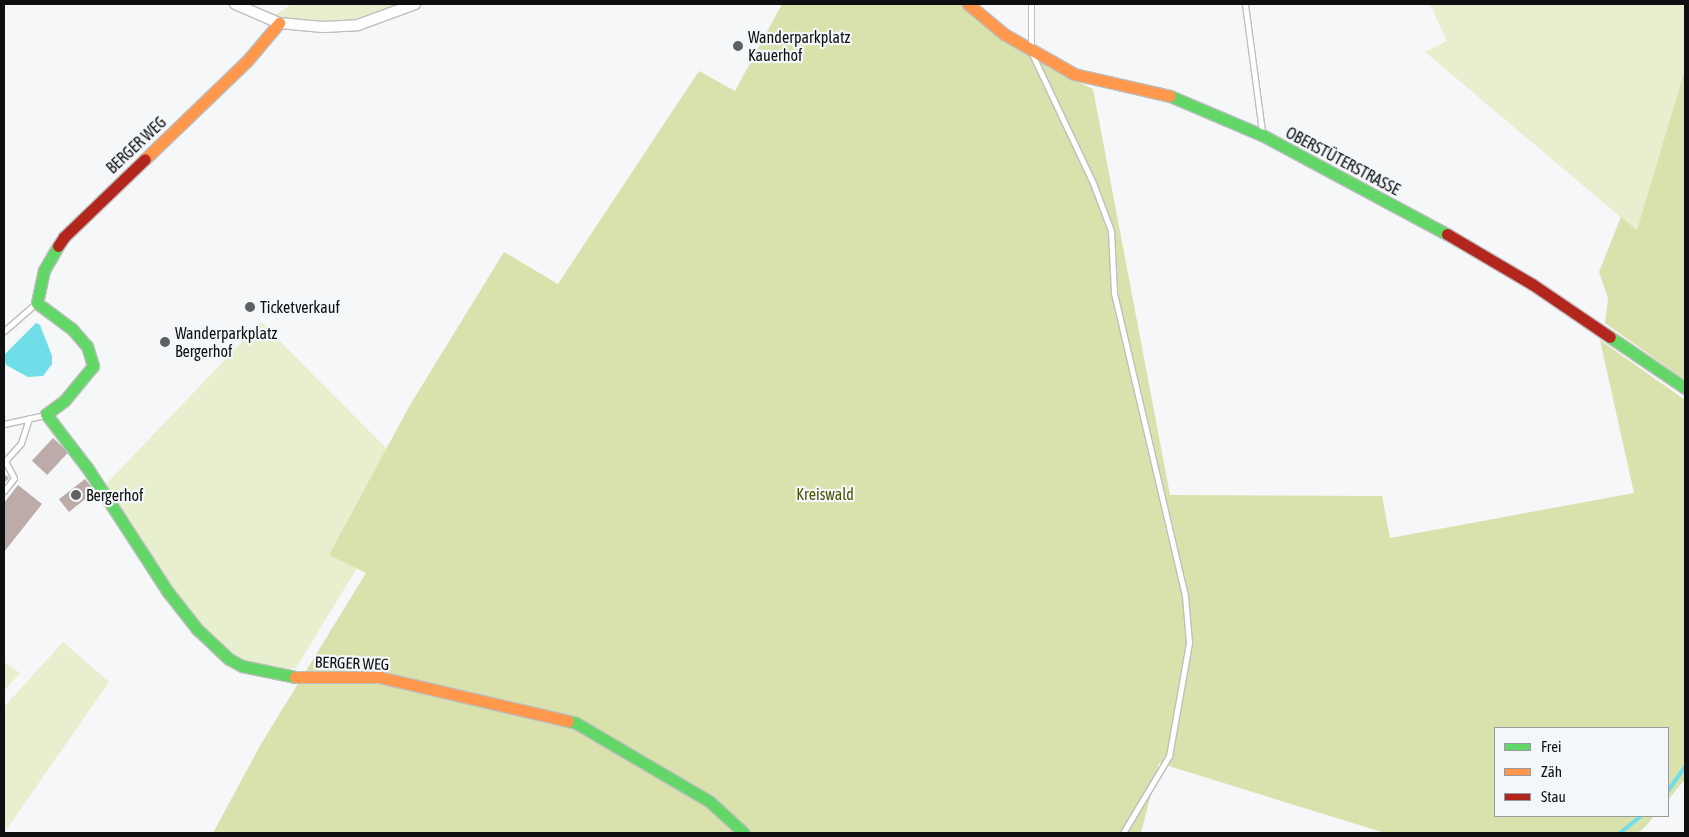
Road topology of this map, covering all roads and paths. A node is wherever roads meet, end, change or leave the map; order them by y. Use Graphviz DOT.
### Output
graph roads {
  1 [pos="235,4"];
  2 [pos="415,4"];
  3 [pos="968,4"];
  4 [pos="1031,4"];
  5 [pos="1245,4"];
  6 [pos="279,23"];
  7 [pos="1031,51"];
  8 [pos="1262,136"];
  9 [pos="37,303"];
  10 [pos="4,332"];
  11 [pos="1685,388"];
  12 [pos="46,414"];
  13 [pos="29,418"];
  14 [pos="4,424"];
  15 [pos="4,491"];
  16 [pos="744,833"];
  17 [pos="1123,833"];
  1 -- 6 [label="street"];
  2 -- 6 [label="street"];
  3 -- 7 [label="street, OBERSTÜTERSTRASSE"];
  4 -- 7 [label="lane"];
  5 -- 8 [label="lane"];
  6 -- 9 [label="street, BERGER WEG"];
  7 -- 8 [label="street, OBERSTÜTERSTRASSE"];
  7 -- 17 [label="lane"];
  8 -- 11 [label="street, OBERSTÜTERSTRASSE"];
  9 -- 10 [label="lane"];
  9 -- 12 [label="street"];
  12 -- 13 [label="lane"];
  12 -- 16 [label="street, BERGER WEG"];
  13 -- 14 [label="lane"];
  13 -- 15 [label="lane"];
}
